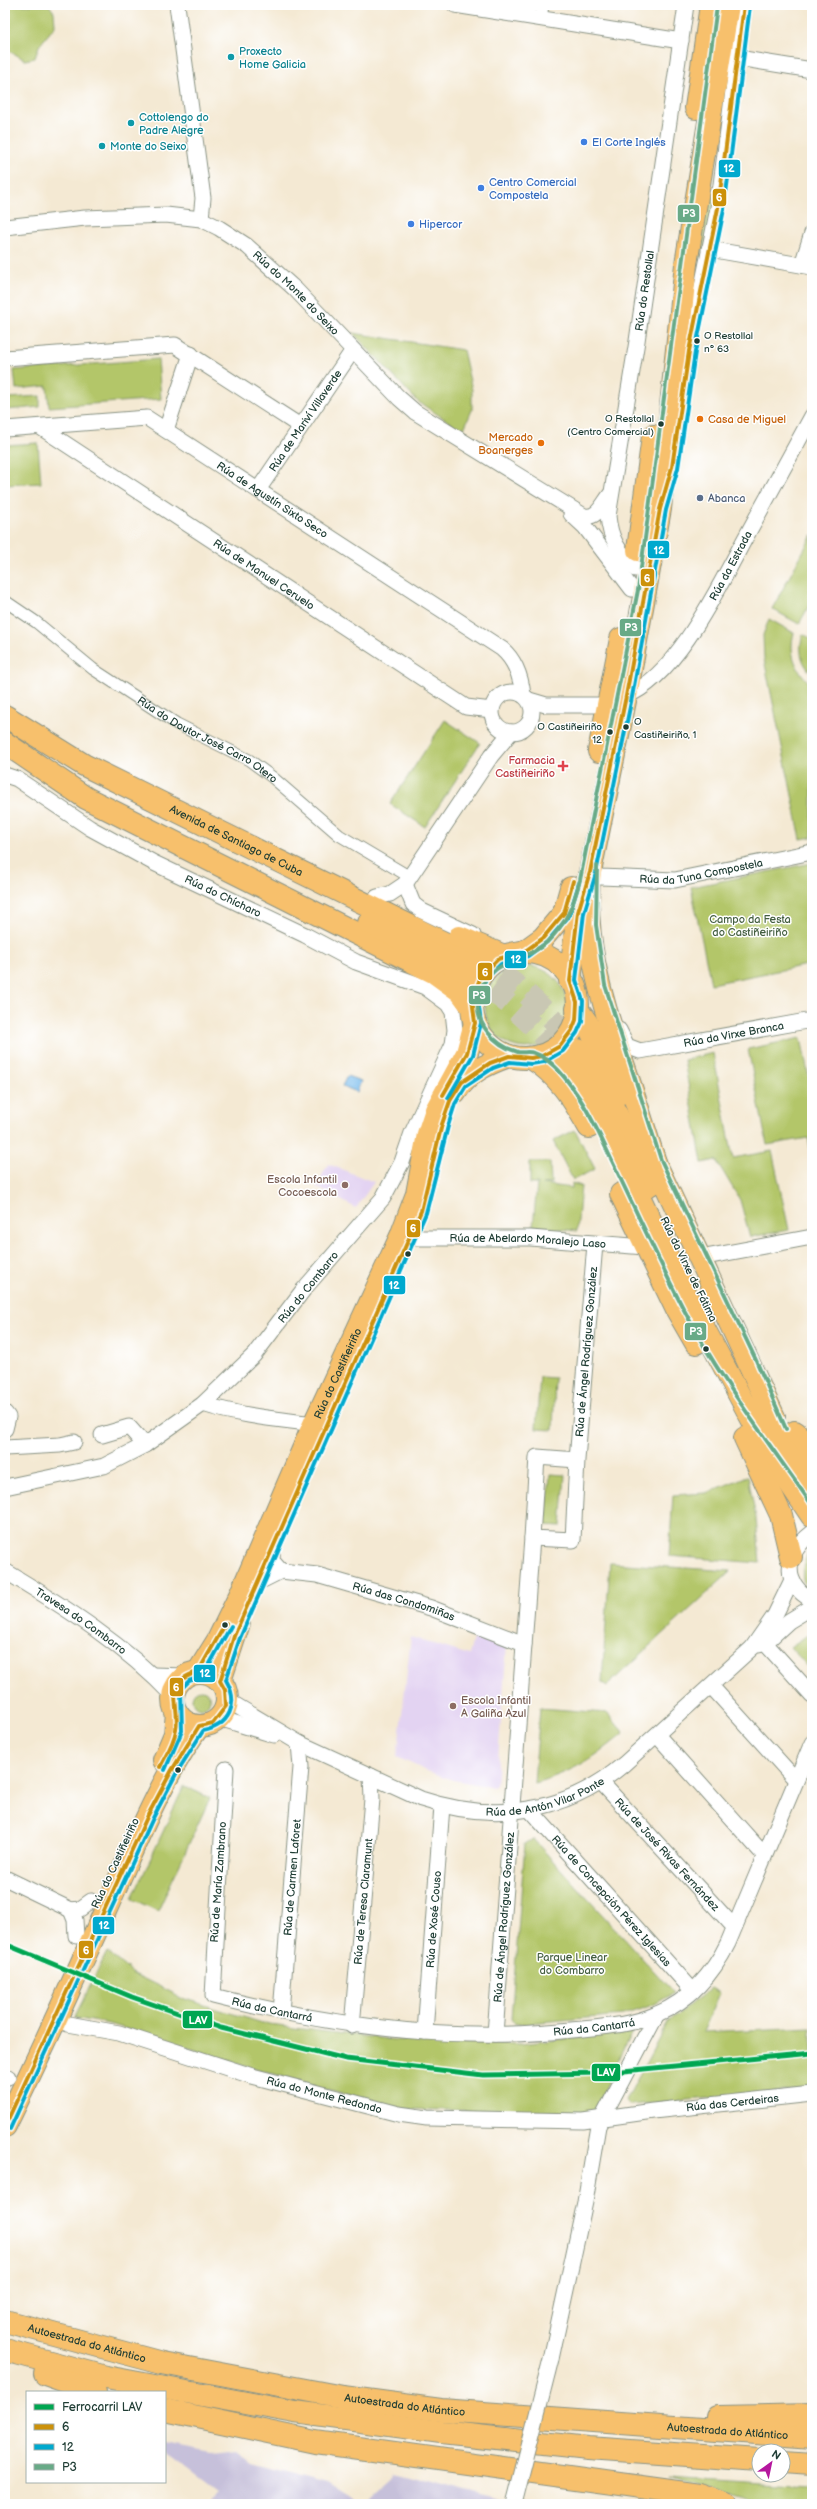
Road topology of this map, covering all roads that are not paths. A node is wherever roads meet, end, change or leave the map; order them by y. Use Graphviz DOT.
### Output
graph roads {
  1 [pos="177,5"];
  2 [pos="455,5"];
  3 [pos="686,5"];
  4 [pos="711,5"];
  5 [pos="495,8"];
  6 [pos="738,8"];
  7 [pos="542,12"];
  8 [pos="681,41"];
  9 [pos="728,49"];
  10 [pos="812,70"];
  11 [pos="724,84"];
  12 [pos="711,105"];
  13 [pos="711,194"];
  14 [pos="201,220"];
  15 [pos="5,227"];
  16 [pos="812,233"];
  17 [pos="709,249"];
  18 [pos="809,265"];
  19 [pos="353,350"];
  20 [pos="191,354"];
  21 [pos="5,358"];
  22 [pos="812,416"];
  23 [pos="300,426"];
  24 [pos="40,427"];
  25 [pos="5,429"];
  26 [pos="166,430"];
  27 [pos="806,440"];
  28 [pos="258,490"];
  29 [pos="542,491"];
  30 [pos="610,495"];
  31 [pos="660,508"];
  32 [pos="633,579"];
  33 [pos="5,601"];
  34 [pos="513,664"];
  35 [pos="506,693"];
  36 [pos="526,698"];
  37 [pos="617,700"];
  38 [pos="546,705"];
  39 [pos="492,710"];
  40 [pos="532,715"];
  41 [pos="5,716"];
  42 [pos="497,724"];
  43 [pos="511,732"];
  44 [pos="33,733"];
  45 [pos="5,742"];
  46 [pos="492,756"];
  47 [pos="5,775"];
  48 [pos="812,852"];
  49 [pos="590,872"];
  50 [pos="408,881"];
  51 [pos="377,897"];
  52 [pos="516,953"];
  53 [pos="594,954"];
  54 [pos="570,981"];
  55 [pos="577,1009"];
  56 [pos="474,1015"];
  57 [pos="812,1020"];
  58 [pos="655,1050"];
  59 [pos="509,1056"];
  60 [pos="572,1056"];
  61 [pos="531,1058"];
  62 [pos="630,1085"];
  63 [pos="402,1162"];
  64 [pos="655,1162"];
  65 [pos="812,1236"];
  66 [pos="410,1238"];
  67 [pos="595,1244"];
  68 [pos="645,1247"];
  69 [pos="700,1258"];
  70 [pos="716,1377"];
  71 [pos="203,1404"];
  72 [pos="335,1404"];
  73 [pos="5,1413"];
  74 [pos="5,1429"];
  75 [pos="312,1434"];
  76 [pos="102,1435"];
  77 [pos="74,1442"];
  78 [pos="145,1445"];
  79 [pos="784,1445"];
  80 [pos="812,1447"];
  81 [pos="5,1448"];
  82 [pos="812,1458"];
  83 [pos="577,1460"];
  84 [pos="5,1486"];
  85 [pos="806,1490"];
  86 [pos="297,1492"];
  87 [pos="812,1516"];
  88 [pos="812,1533"];
  89 [pos="532,1538"];
  90 [pos="273,1544"];
  91 [pos="791,1557"];
  92 [pos="5,1571"];
  93 [pos="281,1571"];
  94 [pos="792,1580"];
  95 [pos="255,1584"];
  96 [pos="812,1600"];
  97 [pos="812,1607"];
  98 [pos="524,1644"];
  99 [pos="759,1645"];
  100 [pos="192,1674"];
  101 [pos="153,1675"];
  102 [pos="711,1686"];
  103 [pos="812,1695"];
  104 [pos="222,1700"];
  105 [pos="175,1705"];
  106 [pos="199,1726"];
  107 [pos="657,1735"];
  108 [pos="812,1742"];
  109 [pos="299,1743"];
  110 [pos="226,1769"];
  111 [pos="371,1776"];
  112 [pos="796,1780"];
  113 [pos="601,1782"];
  114 [pos="442,1806"];
  115 [pos="530,1810"];
  116 [pos="511,1812"];
  117 [pos="764,1854"];
  118 [pos="5,1878"];
  119 [pos="91,1901"];
  120 [pos="71,1910"];
  121 [pos="734,1928"];
  122 [pos="76,1936"];
  123 [pos="693,1992"];
  124 [pos="213,1996"];
  125 [pos="281,2012"];
  126 [pos="657,2014"];
  127 [pos="57,2020"];
  128 [pos="352,2026"];
  129 [pos="425,2032"];
  130 [pos="495,2034"];
  131 [pos="812,2094"];
  132 [pos="5,2099"];
  133 [pos="653,2111"];
  134 [pos="601,2119"];
  135 [pos="5,2126"];
  136 [pos="5,2321"];
  137 [pos="5,2350"];
  138 [pos="5,2358"];
  139 [pos="244,2378"];
  140 [pos="92,2391"];
  141 [pos="166,2410"];
  142 [pos="812,2415"];
  143 [pos="812,2437"];
  144 [pos="751,2459"];
  145 [pos="791,2463"];
  146 [pos="812,2464"];
  147 [pos="514,2504"];
  148 [pos="725,2504"];
  1 -- 14 [label="street"];
  2 -- 5 [label="street"];
  3 -- 8 [label="street, Rúa do Restollal"];
  4 -- 32 [label="main road"];
  5 -- 7 [label="street"];
  6 -- 9 [label="main road"];
  7 -- 8 [label="street"];
  8 -- 30 [label="street, Rúa do Restollal"];
  9 -- 10 [label="street"];
  9 -- 11 [label="street"];
  9 -- 12 [label="main road"];
  9 -- 17 [label="street"];
  11 -- 12 [label="street"];
  11 -- 13 [label="street"];
  12 -- 31 [label="main road"];
  14 -- 15 [label="street, Rúa do Monte do Seixo"];
  14 -- 19 [label="street, Rúa do Monte do Seixo"];
  16 -- 18 [label="street"];
  17 -- 18 [label="street"];
  17 -- 31 [label="street"];
  19 -- 23 [label="street, Rúa de Mariví Villaverde"];
  19 -- 29 [label="street, Rúa do Monte do Seixo"];
  20 -- 21 [label="street"];
  20 -- 23 [label="street"];
  20 -- 26 [label="street"];
  22 -- 27 [label="street, Rúa da Estrada"];
  23 -- 28 [label="street, Rúa de Mariví Villaverde"];
  24 -- 25 [label="street, Rúa de Agustín Sixto Seco"];
  24 -- 26 [label="street, Rúa de Agustín Sixto Seco"];
  24 -- 39 [label="street, Rúa de Manuel Ceruelo"];
  26 -- 28 [label="street, Rúa de Agustín Sixto Seco"];
  27 -- 37 [label="street, Rúa da Estrada"];
  28 -- 34 [label="street, Rúa de Agustín Sixto Seco"];
  29 -- 30 [label="street, Rúa do Monte do Seixo"];
  29 -- 32 [label="street, Rúa do Monte do Seixo"];
  30 -- 32 [label="street, Rúa do Restollal"];
  31 -- 37 [label="main road"];
  32 -- 37 [label="main road, Rúa do Castiñeiriño"];
  33 -- 50 [label="street, Rúa do Doutor José Carro Otero"];
  34 -- 35 [label="street"];
  34 -- 36 [label="street, Rúa de Agustín Sixto Seco"];
  35 -- 36 [label="street"];
  35 -- 39 [label="street"];
  36 -- 38 [label="street"];
  36 -- 40 [label="street"];
  37 -- 38 [label="street"];
  37 -- 49 [label="main road, Rúa do Castiñeiriño"];
  37 -- 52 [label="main road, Rúa do Castiñeiriño"];
  38 -- 40 [label="street"];
  39 -- 42 [label="street"];
  40 -- 43 [label="street"];
  41 -- 44 [label="main road, Avenida de Santiago de Cuba"];
  42 -- 43 [label="street"];
  42 -- 46 [label="street"];
  43 -- 46 [label="street"];
  44 -- 45 [label="main road, Avenida de Santiago de Cuba"];
  44 -- 51 [label="main road"];
  45 -- 56 [label="main road"];
  46 -- 50 [label="street"];
  47 -- 63 [label="street, Rúa do Chícharo"];
  48 -- 49 [label="street, Rúa da Tuna Compostela"];
  49 -- 53 [label="main road"];
  49 -- 54 [label="main road, Rúa do Castiñeiriño"];
  50 -- 51 [label="street"];
  50 -- 52 [label="street"];
  51 -- 52 [label="main road"];
  52 -- 54 [label="main road, Rúa do Castiñeiriño"];
  52 -- 56 [label="main road, Rúa do Castiñeiriño"];
  53 -- 58 [label="street, Rúa da Virxe Branca"];
  53 -- 62 [label="main road"];
  54 -- 55 [label="main road, Rúa do Castiñeiriño"];
  55 -- 61 [label="main road, Rúa do Castiñeiriño"];
  55 -- 64 [label="main road"];
  56 -- 59 [label="main road, Rúa do Castiñeiriño"];
  56 -- 75 [label="main road, Rúa do Castiñeiriño"];
  57 -- 58 [label="street, Rúa da Virxe Branca"];
  58 -- 62 [label="street, Rúa da Virxe Branca"];
  59 -- 61 [label="main road, Rúa do Castiñeiriño"];
  59 -- 66 [label="main road, Rúa do Castiñeiriño"];
  60 -- 79 [label="main road, Rúa da Virxe de Fátima"];
  61 -- 68 [label="main road"];
  62 -- 64 [label="main road"];
  63 -- 71 [label="street, Rúa do Combarro"];
  64 -- 69 [label="main road"];
  65 -- 69 [label="street"];
  66 -- 67 [label="street, Rúa de Abelardo Moralejo Laso"];
  66 -- 72 [label="main road, Rúa do Castiñeiriño"];
  67 -- 68 [label="street, Rúa de Abelardo Moralejo Laso"];
  67 -- 83 [label="street, Rúa de Ángel Rodríguez González"];
  68 -- 70 [label="main road"];
  69 -- 79 [label="main road"];
  70 -- 79 [label="main road"];
  70 -- 91 [label="main road"];
  71 -- 75 [label="street"];
  71 -- 78 [label="street, Rúa do Combarro"];
  72 -- 75 [label="main road"];
  72 -- 86 [label="main road, Rúa do Castiñeiriño"];
  73 -- 74 [label="street"];
  75 -- 86 [label="main road"];
  75 -- 100 [label="main road, Rúa do Castiñeiriño"];
  76 -- 78 [label="street"];
  77 -- 81 [label="street"];
  78 -- 84 [label="street, Rúa do Combarro"];
  79 -- 80 [label="main road"];
  79 -- 82 [label="main road"];
  79 -- 85 [label="main road, Rúa da Virxe de Fátima"];
  83 -- 89 [label="street, Rúa de Ángel Rodríguez González"];
  83 -- 89 [label="street, Rúa de Ángel Rodríguez González"];
  85 -- 87 [label="main road, Rúa da Virxe de Fátima"];
  86 -- 90 [label="main road, Rúa do Castiñeiriño"];
  88 -- 91 [label="street"];
  89 -- 98 [label="street, Rúa de Ángel Rodríguez González"];
  90 -- 93 [label="street"];
  90 -- 95 [label="main road, Rúa do Castiñeiriño"];
  91 -- 94 [label="street"];
  92 -- 101 [label="street, Travesa do Combarro"];
  93 -- 95 [label="street"];
  93 -- 98 [label="street, Rúa das Condomiñas"];
  94 -- 96 [label="street"];
  94 -- 99 [label="street, Rúa de Antón Vilar Ponte"];
  95 -- 104 [label="main road, Rúa do Castiñeiriño"];
  97 -- 99 [label="street, Rúa de Antón Vilar Ponte"];
  98 -- 116 [label="street, Rúa de Ángel Rodríguez González"];
  99 -- 102 [label="street, Rúa de Antón Vilar Ponte"];
  99 -- 103 [label="street"];
  100 -- 101 [label="street"];
  100 -- 104 [label="main road"];
  100 -- 105 [label="main road, Rúa do Castiñeiriño"];
  101 -- 105 [label="street, Travesa do Combarro"];
  102 -- 107 [label="street, Rúa de Antón Vilar Ponte"];
  102 -- 112 [label="street"];
  104 -- 106 [label="main road"];
  104 -- 109 [label="street, Rúa de Antón Vilar Ponte"];
  105 -- 106 [label="main road"];
  105 -- 132 [label="main road, Rúa do Castiñeiriño"];
  106 -- 127 [label="main road, Rúa do Castiñeiriño"];
  107 -- 113 [label="street, Rúa de Antón Vilar Ponte"];
  107 -- 117 [label="street"];
  108 -- 112 [label="street, Rúa da Cantarrá"];
  109 -- 111 [label="street, Rúa de Antón Vilar Ponte"];
  109 -- 125 [label="street, Rúa de Carmen Laforet"];
  110 -- 124 [label="street, Rúa de María Zambrano"];
  111 -- 114 [label="street, Rúa de Antón Vilar Ponte"];
  111 -- 128 [label="street, Rúa de Teresa Claramunt"];
  112 -- 117 [label="street, Rúa da Cantarrá"];
  113 -- 115 [label="street, Rúa de Antón Vilar Ponte"];
  113 -- 121 [label="street, Rúa de José Rivas Fernández"];
  114 -- 116 [label="street, Rúa de Antón Vilar Ponte"];
  114 -- 129 [label="street, Rúa de Xosé Couso"];
  115 -- 116 [label="street, Rúa de Antón Vilar Ponte"];
  115 -- 123 [label="street, Rúa de Concepción Pérez Iglesias"];
  116 -- 130 [label="street, Rúa de Ángel Rodríguez González"];
  117 -- 121 [label="street, Rúa da Cantarrá"];
  118 -- 120 [label="street"];
  119 -- 120 [label="street"];
  120 -- 122 [label="street"];
  121 -- 123 [label="street, Rúa da Cantarrá"];
  123 -- 126 [label="street, Rúa da Cantarrá"];
  124 -- 125 [label="street, Rúa da Cantarrá"];
  125 -- 128 [label="street, Rúa da Cantarrá"];
  126 -- 130 [label="street, Rúa da Cantarrá"];
  126 -- 134 [label="street"];
  127 -- 134 [label="street, Rúa do Monte Redondo"];
  127 -- 135 [label="main road, Rúa do Castiñeiriño"];
  128 -- 129 [label="street, Rúa da Cantarrá"];
  129 -- 130 [label="street, Rúa da Cantarrá"];
  131 -- 133 [label="street, Rúa das Cerdeiras"];
  133 -- 134 [label="street, Rúa do Monte Redondo"];
  134 -- 147 [label="street, bridge"];
  136 -- 139 [label="main road, Autoestrada do Atlántico"];
  137 -- 144 [label="main road, Autoestrada do Atlántico"];
  138 -- 140 [label="main road"];
  139 -- 142 [label="main road"];
  139 -- 143 [label="main road, Autoestrada do Atlántico"];
  141 -- 148 [label="main road"];
  145 -- 146 [label="main road"];
}
